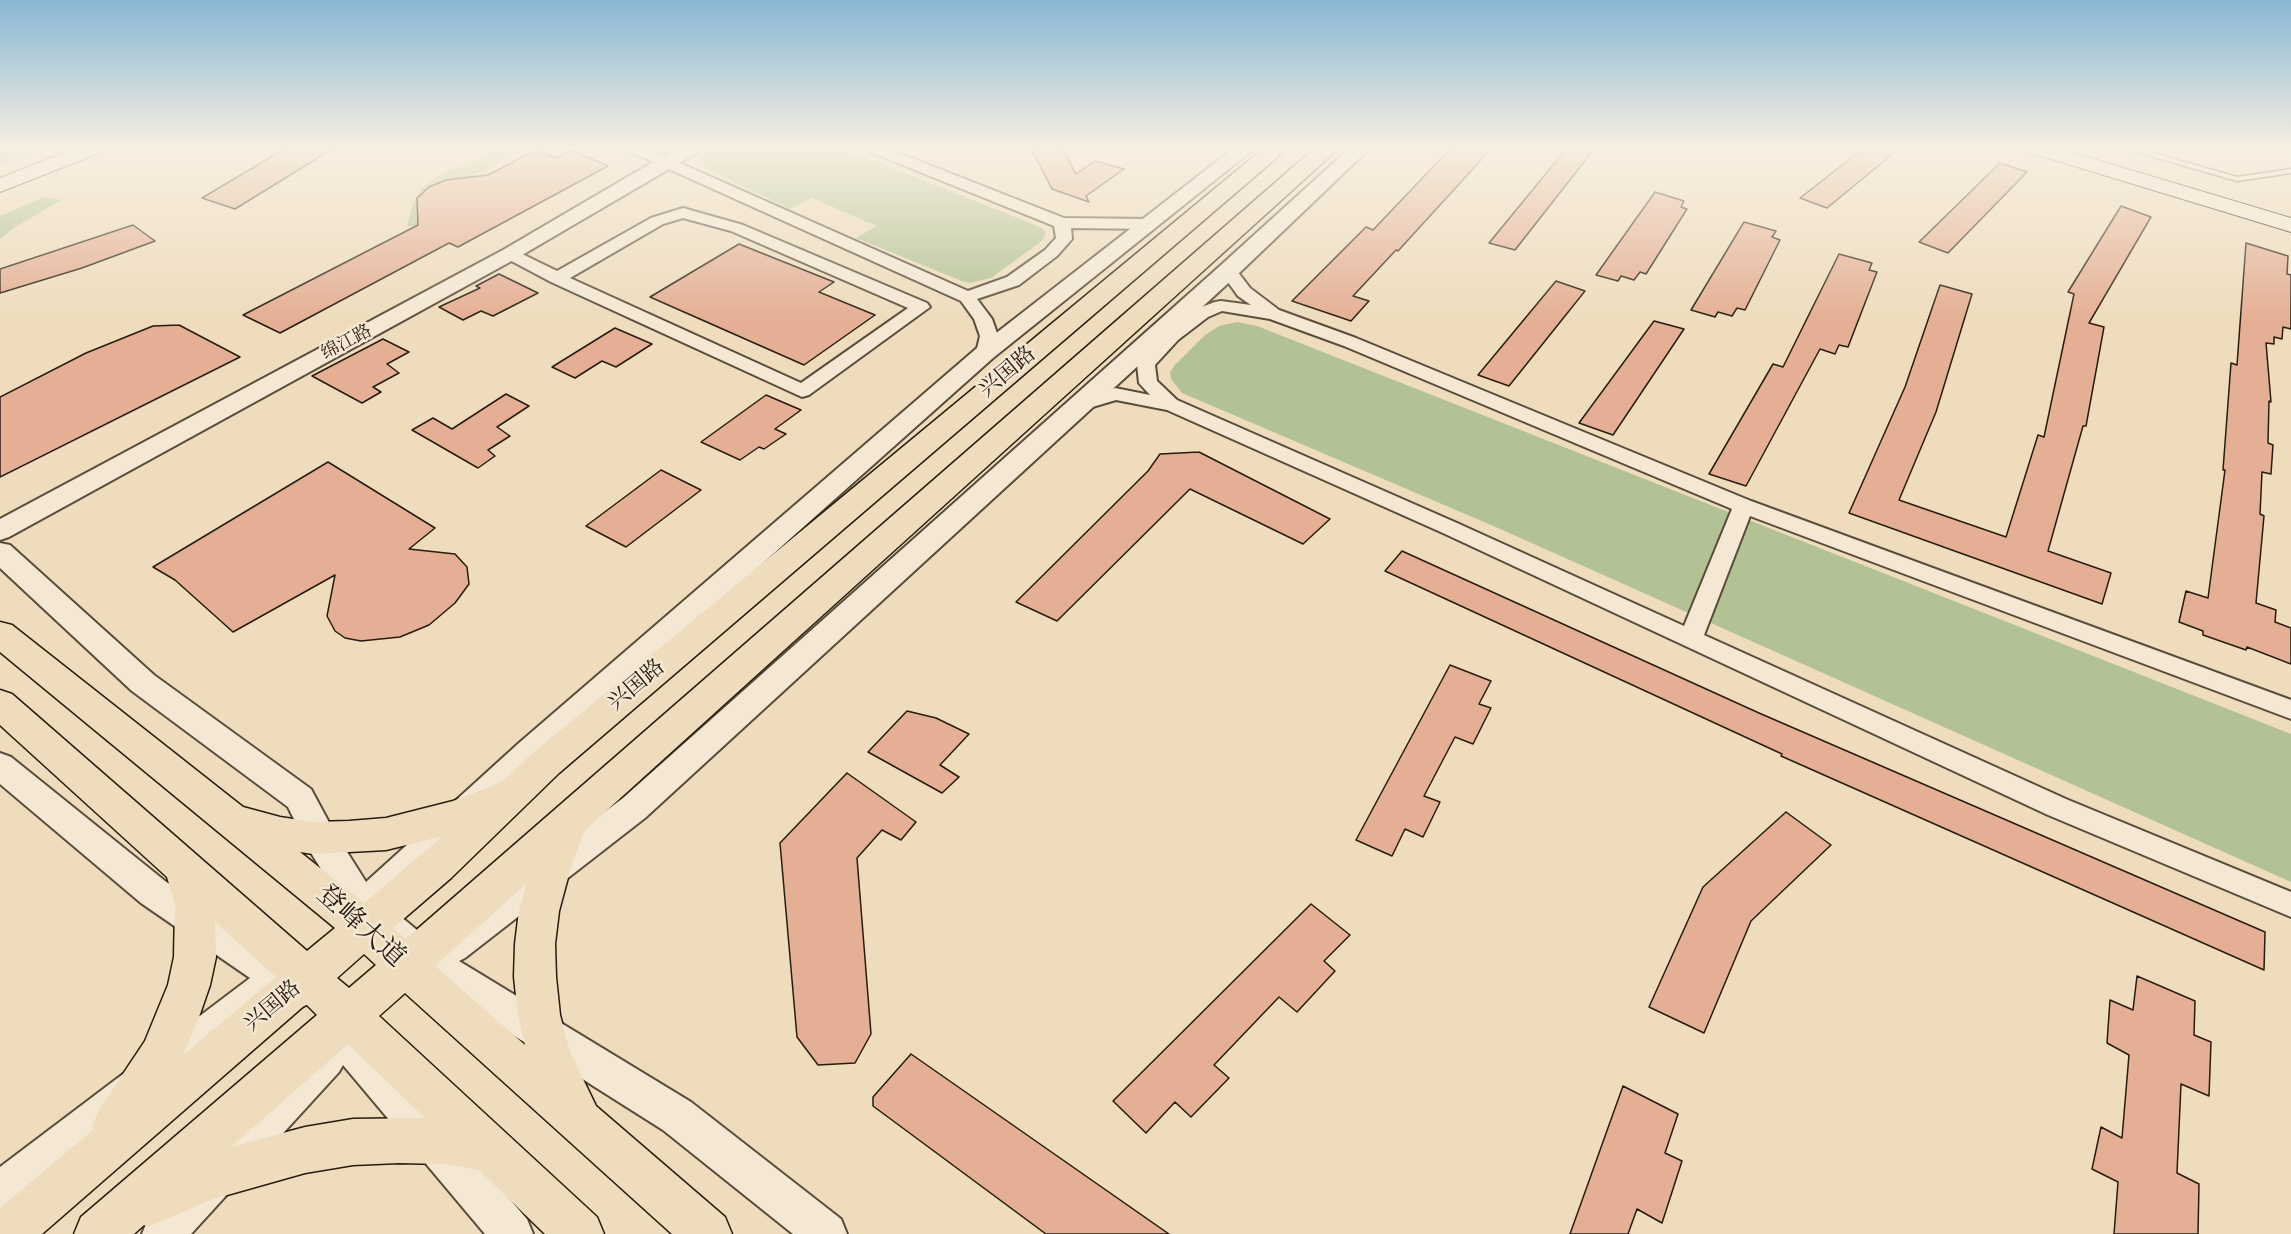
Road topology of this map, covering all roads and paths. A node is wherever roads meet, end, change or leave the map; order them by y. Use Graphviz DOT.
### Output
graph roads {
  1 [pos="592,206"];
  2 [pos="762,206"];
  3 [pos="1018,206"];
  4 [pos="1174,206"];
  5 [pos="1209,206"];
  6 [pos="1263,206"];
  7 [pos="1298,206"];
  8 [pos="2226,206"];
  9 [pos="2266,206"];
  10 [pos="769,209"];
  11 [pos="2291,213"];
  12 [pos="1062,223"];
  13 [pos="1151,224"];
  14 [pos="2291,225"];
  15 [pos="737,228"];
  16 [pos="510,254"];
  17 [pos="1228,271"];
  18 [pos="557,278"];
  19 [pos="967,297"];
  20 [pos="1273,314"];
  21 [pos="985,353"];
  22 [pos="1079,405"];
  23 [pos="1172,405"];
  24 [pos="1744,506"];
  25 [pos="0,531"];
  26 [pos="0,552"];
  27 [pos="0,634"];
  28 [pos="1690,640"];
  29 [pos="0,704"];
  30 [pos="2291,710"];
  31 [pos="546,763"];
  32 [pos="0,766"];
  33 [pos="466,812"];
  34 [pos="224,814"];
  35 [pos="570,819"];
  36 [pos="320,838"];
  37 [pos="180,864"];
  38 [pos="550,870"];
  39 [pos="2291,905"];
  40 [pos="363,917"];
  41 [pos="196,920"];
  42 [pos="417,965"];
  43 [pos="293,978"];
  44 [pos="346,1026"];
  45 [pos="544,1035"];
  46 [pos="146,1081"];
  47 [pos="583,1125"];
  48 [pos="434,1141"];
  49 [pos="487,1148"];
  50 [pos="76,1174"];
  51 [pos="216,1175"];
  52 [pos="0,1192"];
  53 [pos="106,1227"];
  54 [pos="6,1234"];
  55 [pos="163,1234"];
  56 [pos="512,1234"];
  57 [pos="580,1234"];
  58 [pos="708,1234"];
  59 [pos="826,1234"];
  1 -- 16 [label="street, 绵江路"];
  2 -- 10 [label="street"];
  3 -- 12 [label="street"];
  4 -- 13 [label="street"];
  5 -- 31 [label="main road, 兴国路"];
  6 -- 35 [label="main road, 兴国路"];
  7 -- 17 [label="street"];
  8 -- 14 [label="main road"];
  9 -- 11 [label="main road"];
  10 -- 15 [label="street"];
  10 -- 19 [label="street"];
  12 -- 13 [label="street"];
  12 -- 19 [label="street"];
  13 -- 21 [label="street"];
  15 -- 18 [label="street"];
  15 -- 18 [label="street"];
  16 -- 18 [label="street"];
  16 -- 25 [label="street, 绵江路"];
  17 -- 20 [label="street"];
  17 -- 22 [label="street"];
  19 -- 21 [label="street"];
  20 -- 23 [label="street"];
  20 -- 24 [label="street"];
  21 -- 33 [label="street"];
  22 -- 23 [label="street"];
  22 -- 38 [label="street"];
  23 -- 28 [label="street"];
  24 -- 28 [label="street"];
  24 -- 30 [label="street"];
  26 -- 36 [label="street"];
  27 -- 34 [label="main road, 登峰大道"];
  28 -- 39 [label="street"];
  29 -- 37 [label="main road"];
  31 -- 33 [label="main road"];
  31 -- 40 [label="main road, 兴国路"];
  32 -- 41 [label="street"];
  33 -- 36 [label="main road"];
  33 -- 40 [label="street"];
  34 -- 36 [label="main road"];
  34 -- 40 [label="main road, 登峰大道"];
  35 -- 38 [label="main road"];
  35 -- 42 [label="main road, 兴国路"];
  36 -- 40 [label="street"];
  37 -- 41 [label="main road"];
  37 -- 43 [label="main road"];
  38 -- 42 [label="street"];
  38 -- 45 [label="main road"];
  40 -- 42 [label="main road, 登峰大道"];
  40 -- 43 [label="main road, 兴国路"];
  41 -- 43 [label="street"];
  41 -- 46 [label="main road"];
  42 -- 44 [label="main road, 兴国路"];
  42 -- 45 [label="street"];
  42 -- 47 [label="main road, 登峰大道"];
  43 -- 44 [label="main road"];
  43 -- 46 [label="street"];
  43 -- 50 [label="main road, 兴国路"];
  44 -- 48 [label="street"];
  44 -- 49 [label="main road"];
  44 -- 51 [label="street"];
  44 -- 53 [label="main road, 兴国路"];
  45 -- 47 [label="main road"];
  45 -- 59 [label="street"];
  46 -- 50 [label="main road"];
  46 -- 52 [label="street"];
  47 -- 58 [label="main road, 登峰大道"];
  48 -- 49 [label="main road"];
  48 -- 51 [label="main road"];
  48 -- 56 [label="street"];
  49 -- 57 [label="main road"];
  50 -- 54 [label="main road, 兴国路"];
  51 -- 53 [label="main road"];
  51 -- 55 [label="street"];
}
